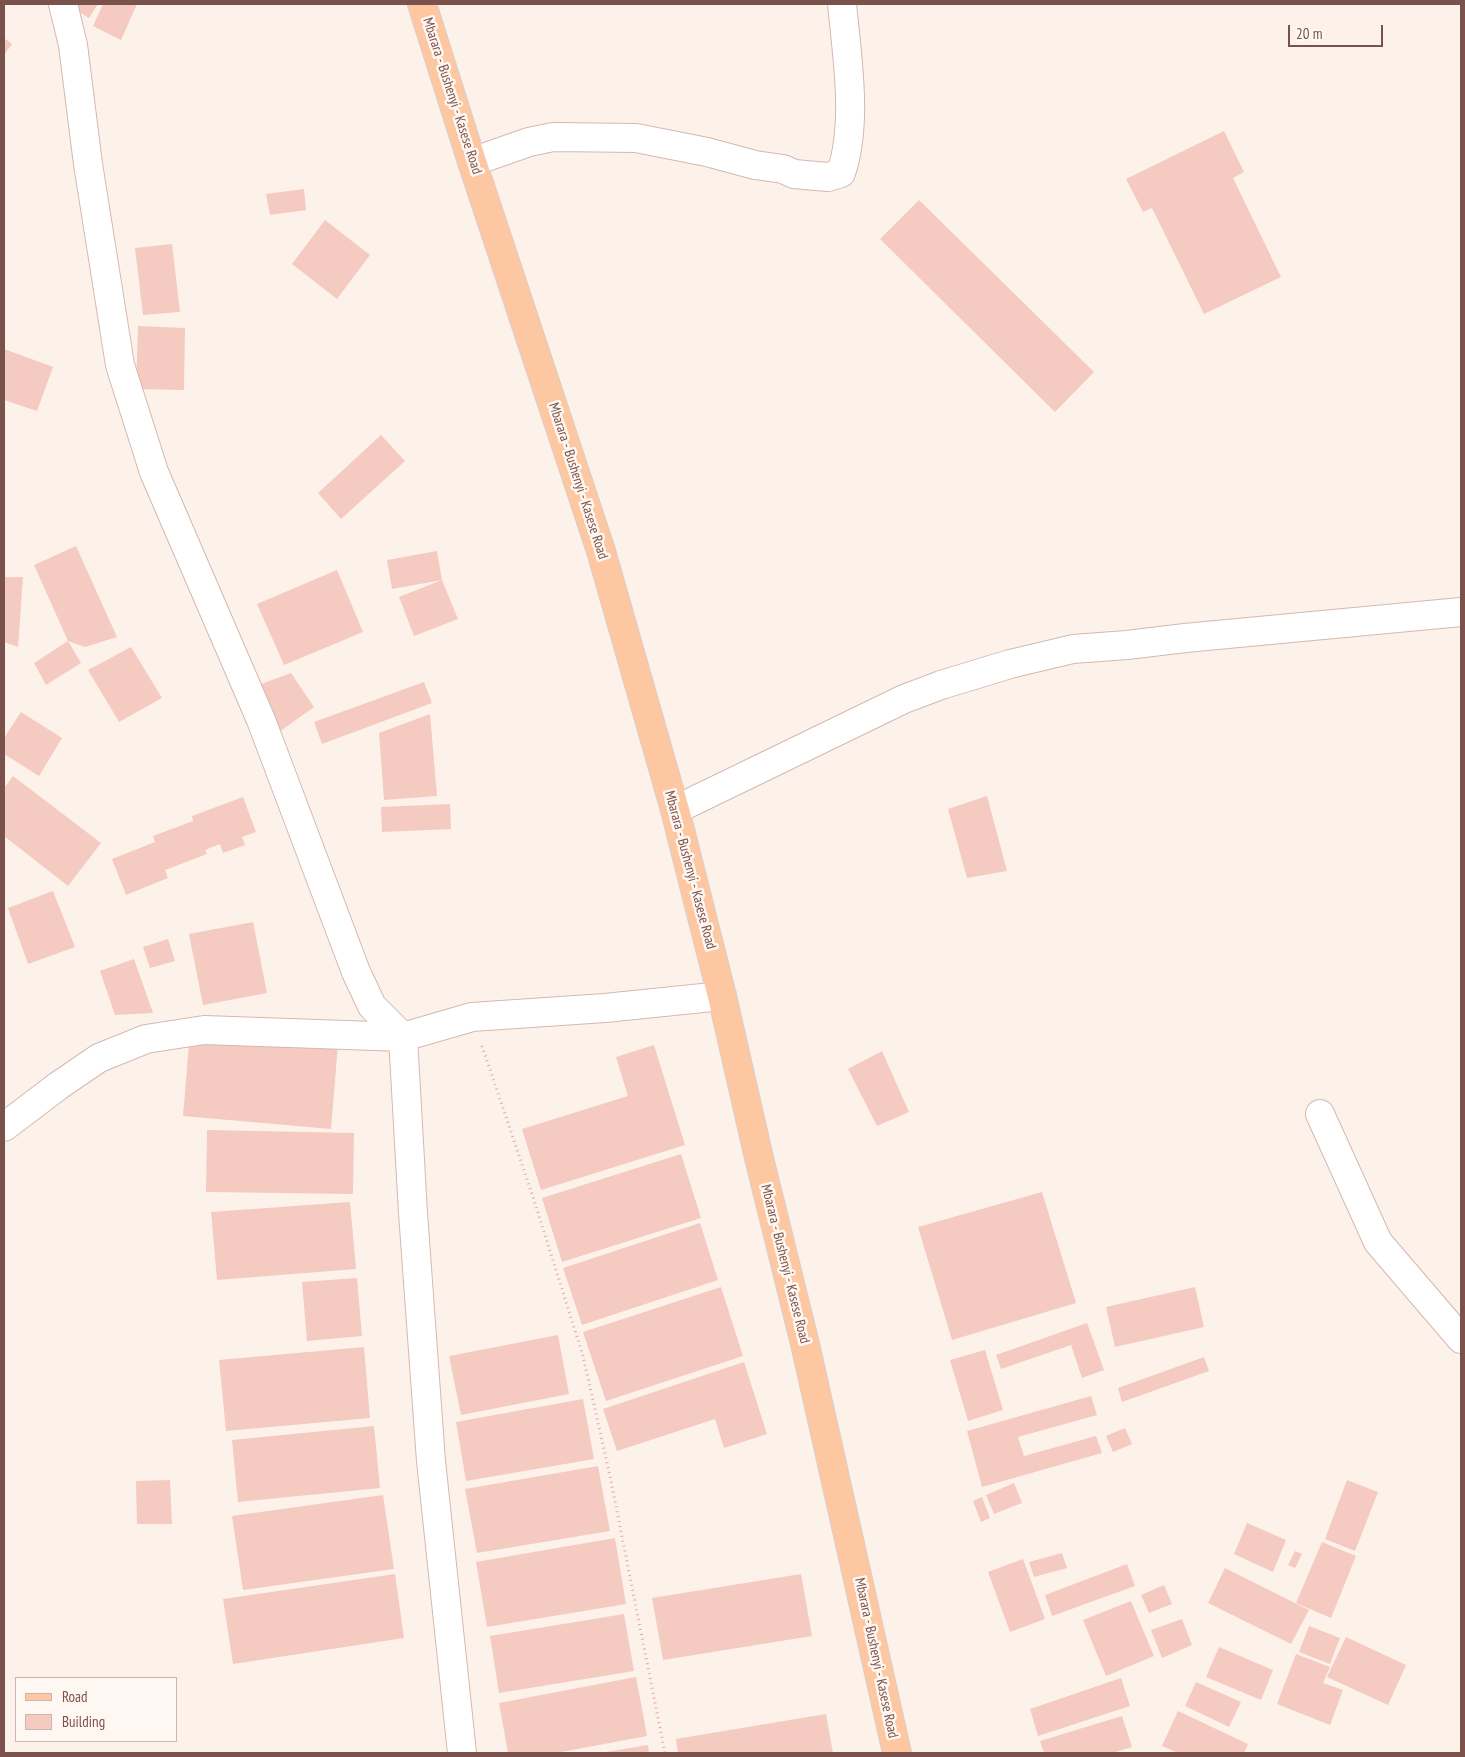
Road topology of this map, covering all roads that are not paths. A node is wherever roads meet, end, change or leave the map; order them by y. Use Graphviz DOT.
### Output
graph roads {
  1 [pos="63,4"];
  2 [pos="422,4"];
  3 [pos="842,4"];
  4 [pos="472,162"];
  5 [pos="1461,612"];
  6 [pos="675,810"];
  7 [pos="722,996"];
  8 [pos="403,1037"];
  9 [pos="1320,1114"];
  10 [pos="4,1127"];
  11 [pos="1461,1340"];
  12 [pos="462,1753"];
  13 [pos="897,1753"];
  1 -- 8 [label="street"];
  2 -- 4 [label="main road, Mbarara - Bushenyi - Kasese Road"];
  3 -- 4 [label="street"];
  4 -- 6 [label="main road, Mbarara - Bushenyi - Kasese Road"];
  5 -- 6 [label="street"];
  6 -- 7 [label="main road, Mbarara - Bushenyi - Kasese Road"];
  7 -- 8 [label="street"];
  7 -- 13 [label="main road, Mbarara - Bushenyi - Kasese Road"];
  8 -- 10 [label="street"];
  8 -- 12 [label="street"];
  9 -- 11 [label="street"];
}
